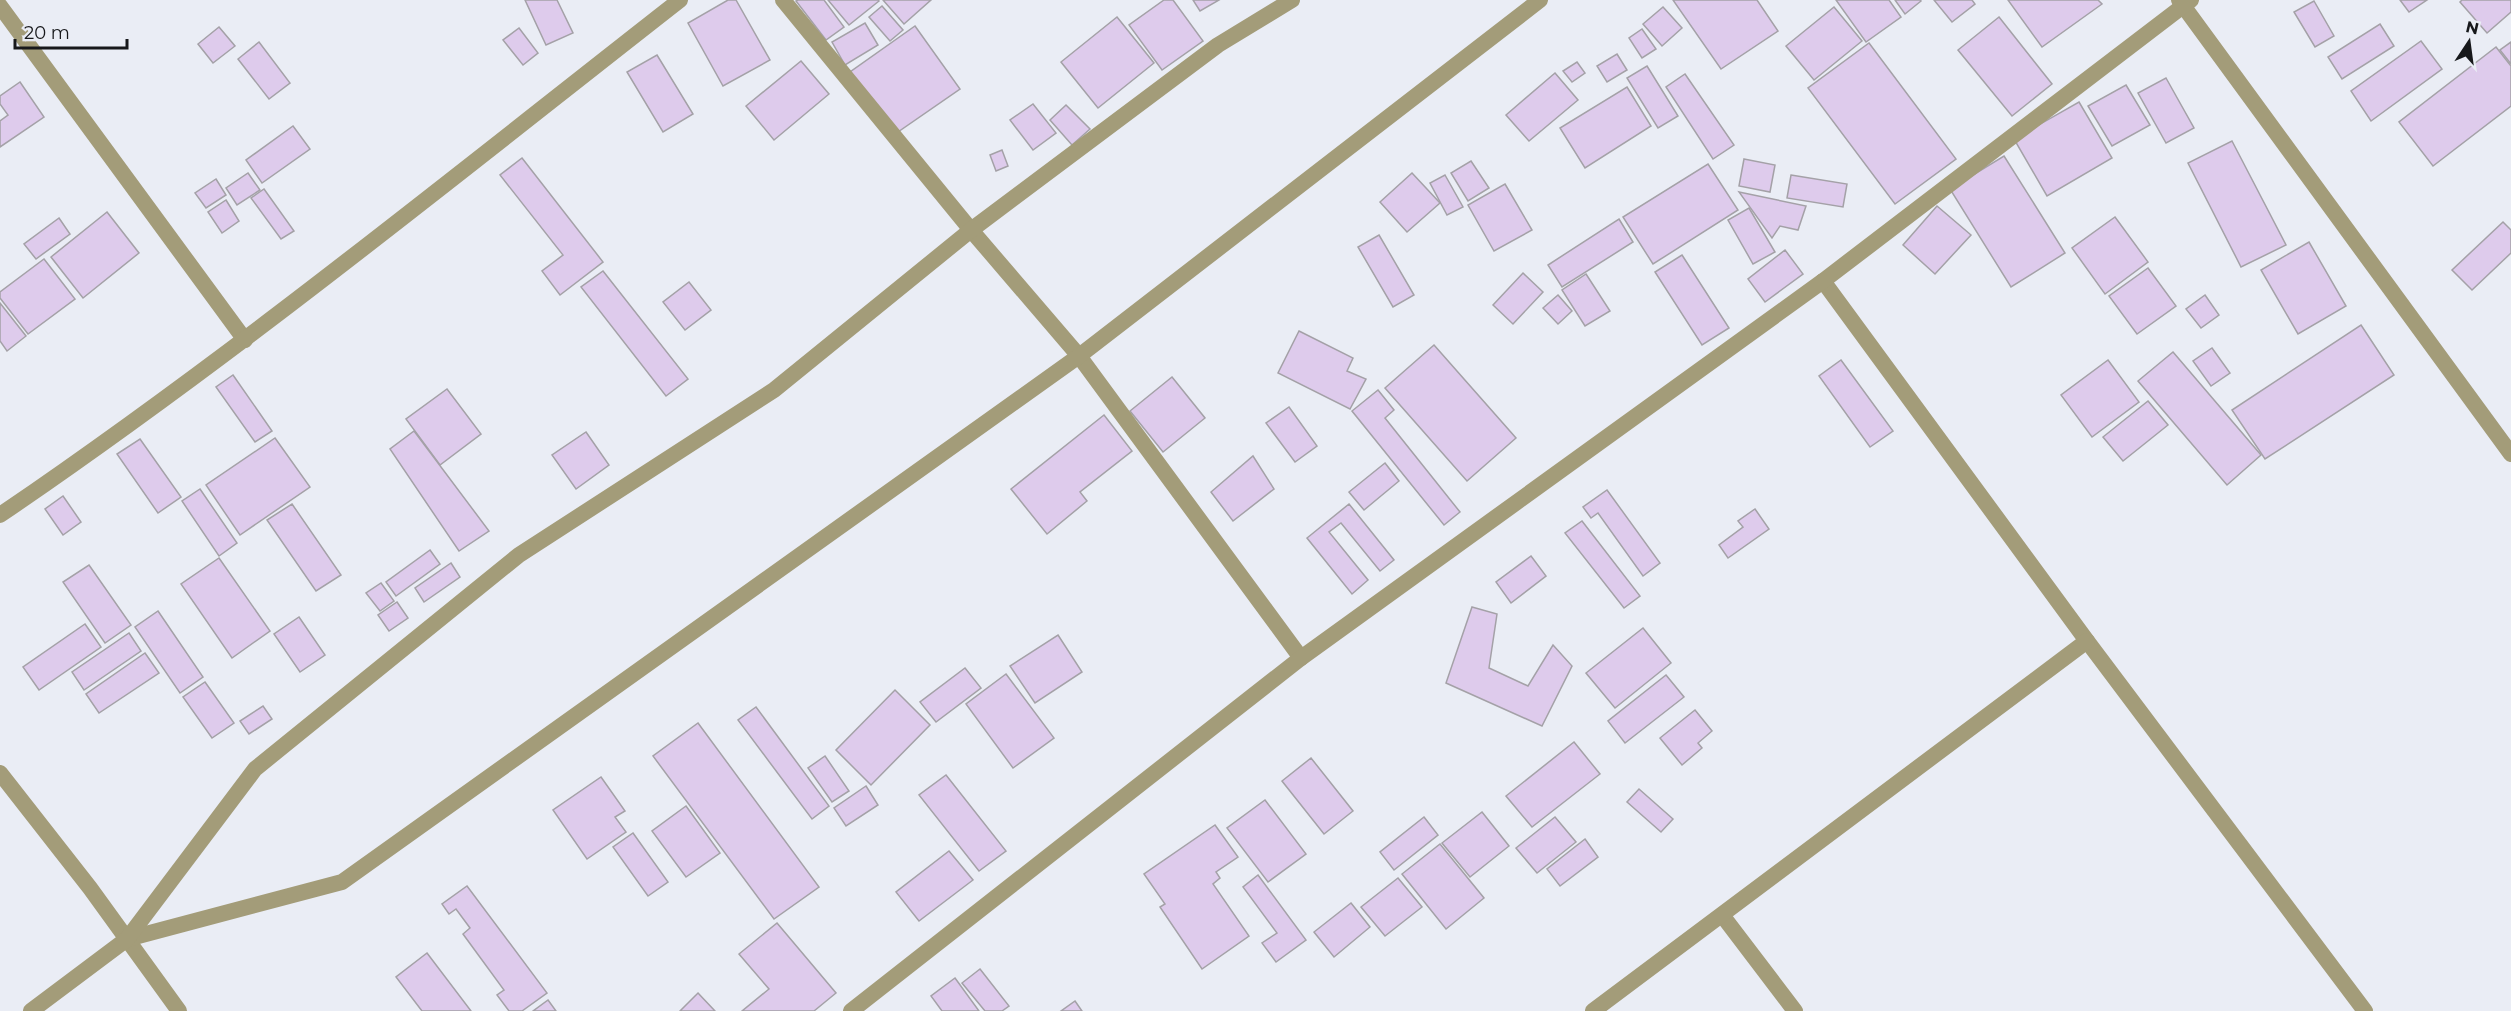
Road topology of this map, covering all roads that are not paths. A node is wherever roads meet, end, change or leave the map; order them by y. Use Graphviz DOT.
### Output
graph roads {
  1 [pos="680,0"];
  2 [pos="783,0"];
  3 [pos="1292,0"];
  4 [pos="1540,0"];
  5 [pos="2184,2"];
  6 [pos="0,6"];
  7 [pos="971,230"];
  8 [pos="1823,281"];
  9 [pos="244,340"];
  10 [pos="1079,356"];
  11 [pos="2511,454"];
  12 [pos="0,515"];
  13 [pos="2088,641"];
  14 [pos="1301,658"];
  15 [pos="0,773"];
  16 [pos="1722,915"];
  17 [pos="127,939"];
  18 [pos="31,1011"];
  19 [pos="179,1011"];
  20 [pos="851,1011"];
  21 [pos="1593,1011"];
  22 [pos="1795,1011"];
  23 [pos="2365,1011"];
  1 -- 9 [label="street"];
  2 -- 7 [label="street"];
  3 -- 7 [label="street"];
  4 -- 10 [label="street"];
  5 -- 8 [label="street"];
  5 -- 11 [label="street"];
  6 -- 9 [label="street"];
  7 -- 10 [label="street"];
  7 -- 17 [label="street"];
  8 -- 13 [label="street"];
  8 -- 14 [label="street"];
  9 -- 12 [label="street"];
  10 -- 14 [label="street"];
  10 -- 17 [label="street"];
  13 -- 16 [label="street"];
  13 -- 23 [label="street"];
  14 -- 20 [label="street"];
  15 -- 17 [label="street"];
  16 -- 21 [label="street"];
  16 -- 22 [label="street"];
  17 -- 18 [label="street"];
  17 -- 19 [label="street"];
}
